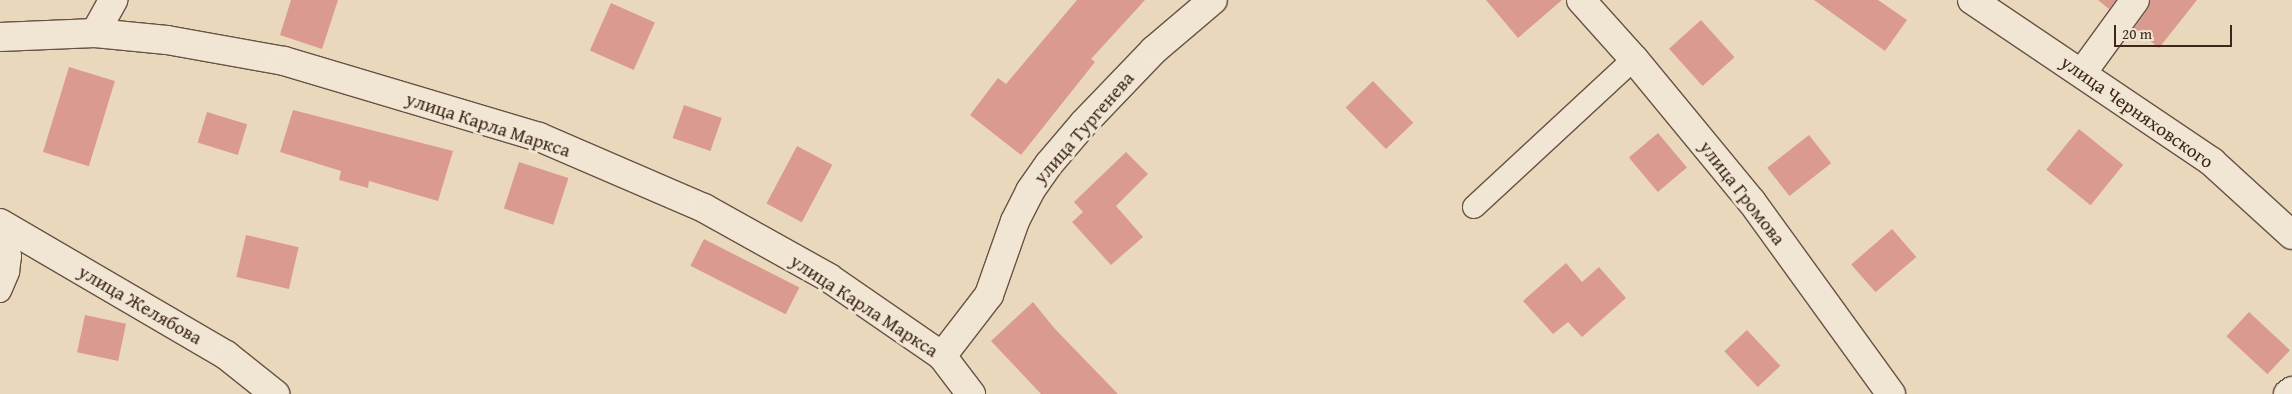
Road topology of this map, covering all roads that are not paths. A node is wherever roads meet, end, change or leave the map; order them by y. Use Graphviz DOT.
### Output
graph roads {
  1 [pos="113,0"];
  2 [pos="1212,0"];
  3 [pos="1581,0"];
  4 [pos="1972,0"];
  5 [pos="2135,0"];
  6 [pos="95,33"];
  7 [pos="0,37"];
  8 [pos="1634,59"];
  9 [pos="2082,73"];
  10 [pos="1474,207"];
  11 [pos="2,224"];
  12 [pos="2292,235"];
  13 [pos="0,291"];
  14 [pos="942,356"];
  15 [pos="2292,391"];
  16 [pos="275,394"];
  17 [pos="971,394"];
  18 [pos="1891,394"];
  19 [pos="2288,394"];
  1 -- 6 [label="street"];
  2 -- 14 [label="street, улица Тургенева"];
  3 -- 8 [label="street, улица Громова"];
  4 -- 9 [label="street, улица Черняховского"];
  5 -- 9 [label="street"];
  6 -- 7 [label="street, улица Карла Маркса"];
  6 -- 14 [label="street, улица Карла Маркса"];
  8 -- 10 [label="lane"];
  8 -- 18 [label="street, улица Громова"];
  9 -- 12 [label="street, улица Черняховского"];
  11 -- 13 [label="lane"];
  11 -- 16 [label="street, улица Желябова"];
  14 -- 17 [label="street, улица Карла Маркса"];
  15 -- 19 [label="street"];
}
